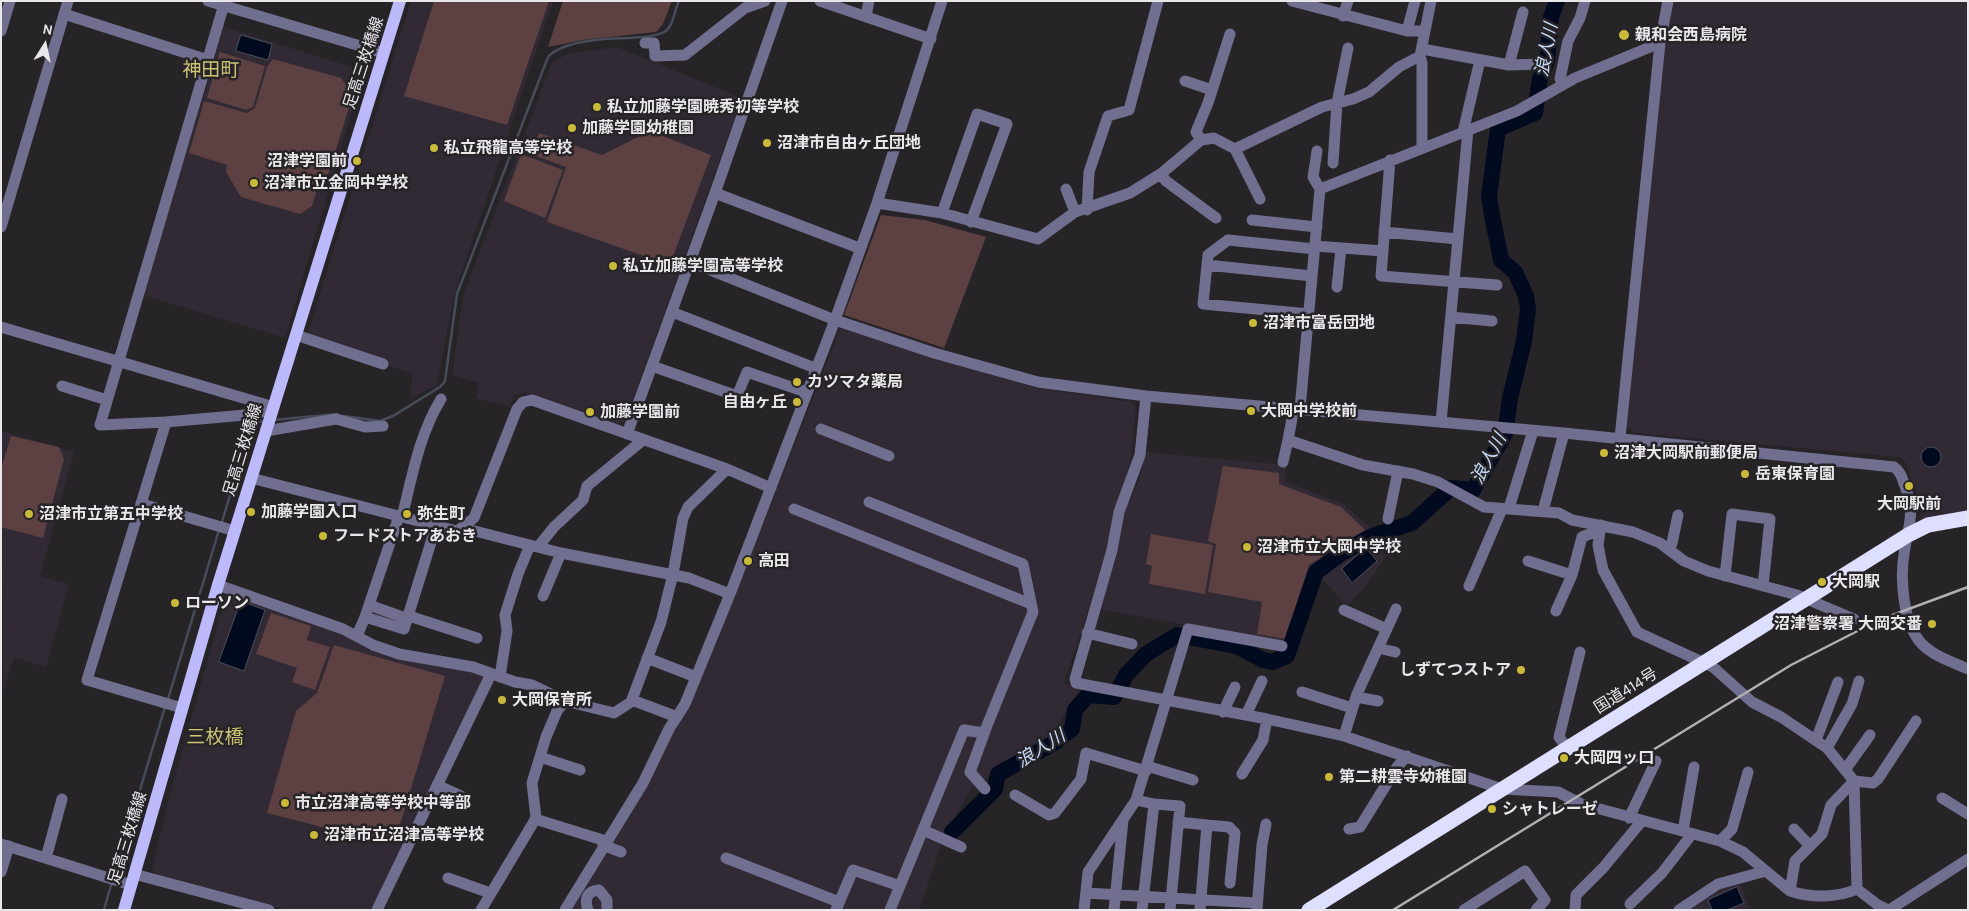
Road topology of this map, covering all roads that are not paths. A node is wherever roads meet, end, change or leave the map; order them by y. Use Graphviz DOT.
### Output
graph roads {
  1 [pos="10,1"];
  2 [pos="68,1"];
  3 [pos="208,1"];
  4 [pos="400,1"];
  5 [pos="765,1"];
  6 [pos="782,1"];
  7 [pos="820,1"];
  8 [pos="869,1"];
  9 [pos="942,1"];
  10 [pos="1158,1"];
  11 [pos="1292,1"];
  12 [pos="1348,1"];
  13 [pos="1415,1"];
  14 [pos="1431,1"];
  15 [pos="1585,1"];
  16 [pos="1668,1"];
  17 [pos="224,4"];
  18 [pos="1524,12"];
  19 [pos="64,14"];
  20 [pos="866,16"];
  21 [pos="1343,16"];
  22 [pos="1,31"];
  23 [pos="1407,31"];
  24 [pos="1424,31"];
  25 [pos="1230,34"];
  26 [pos="931,39"];
  27 [pos="645,43"];
  28 [pos="1660,43"];
  29 [pos="1348,48"];
  30 [pos="384,53"];
  31 [pos="1421,53"];
  32 [pos="208,60"];
  33 [pos="1480,60"];
  34 [pos="1541,64"];
  35 [pos="1509,65"];
  36 [pos="1560,79"];
  37 [pos="1185,81"];
  38 [pos="1212,90"];
  39 [pos="1337,103"];
  40 [pos="1466,131"];
  41 [pos="1201,140"];
  42 [pos="1422,147"];
  43 [pos="1235,149"];
  44 [pos="1317,151"];
  45 [pos="1390,160"];
  46 [pos="1333,163"];
  47 [pos="1161,174"];
  48 [pos="1066,189"];
  49 [pos="1320,189"];
  50 [pos="715,193"];
  51 [pos="1260,199"];
  52 [pos="877,203"];
  53 [pos="1087,210"];
  54 [pos="1075,212"];
  55 [pos="942,213"];
  56 [pos="1216,218"];
  57 [pos="1252,220"];
  58 [pos="971,222"];
  59 [pos="1,227"];
  60 [pos="1317,227"];
  61 [pos="1384,232"];
  62 [pos="1458,239"];
  63 [pos="1315,247"];
  64 [pos="859,248"];
  65 [pos="1341,248"];
  66 [pos="1383,251"];
  67 [pos="690,262"];
  68 [pos="1207,265"];
  69 [pos="1312,276"];
  70 [pos="1454,283"];
  71 [pos="1497,285"];
  72 [pos="1337,287"];
  73 [pos="672,312"];
  74 [pos="1309,314"];
  75 [pos="1451,317"];
  76 [pos="836,320"];
  77 [pos="1492,321"];
  78 [pos="1,327"];
  79 [pos="296,335"];
  80 [pos="118,360"];
  81 [pos="383,364"];
  82 [pos="652,366"];
  83 [pos="815,368"];
  84 [pos="62,386"];
  85 [pos="806,392"];
  86 [pos="1146,396"];
  87 [pos="441,399"];
  88 [pos="107,400"];
  89 [pos="1297,408"];
  90 [pos="272,411"];
  91 [pos="166,422"];
  92 [pos="1441,422"];
  93 [pos="383,426"];
  94 [pos="821,429"];
  95 [pos="266,430"];
  96 [pos="1533,431"];
  97 [pos="1564,433"];
  98 [pos="627,434"];
  99 [pos="1620,438"];
  100 [pos="643,440"];
  101 [pos="1288,440"];
  102 [pos="889,456"];
  103 [pos="1283,462"];
  104 [pos="727,469"];
  105 [pos="1398,471"];
  106 [pos="251,478"];
  107 [pos="770,488"];
  108 [pos="869,502"];
  109 [pos="142,504"];
  110 [pos="794,509"];
  111 [pos="1506,509"];
  112 [pos="1543,511"];
  113 [pos="1678,515"];
  114 [pos="401,516"];
  115 [pos="1968,518"];
  116 [pos="1388,519"];
  117 [pos="436,526"];
  118 [pos="463,528"];
  119 [pos="1601,528"];
  120 [pos="231,530"];
  121 [pos="1908,536"];
  122 [pos="534,546"];
  123 [pos="1669,549"];
  124 [pos="562,553"];
  125 [pos="1528,561"];
  126 [pos="673,574"];
  127 [pos="1572,575"];
  128 [pos="1725,576"];
  129 [pos="218,584"];
  130 [pos="1469,586"];
  131 [pos="1763,586"];
  132 [pos="730,594"];
  133 [pos="543,596"];
  134 [pos="1804,599"];
  135 [pos="1031,604"];
  136 [pos="369,605"];
  137 [pos="1396,609"];
  138 [pos="1344,610"];
  139 [pos="1556,611"];
  140 [pos="365,617"];
  141 [pos="408,617"];
  142 [pos="1854,620"];
  143 [pos="1387,629"];
  144 [pos="1087,633"];
  145 [pos="357,636"];
  146 [pos="476,638"];
  147 [pos="1132,644"];
  148 [pos="1282,646"];
  149 [pos="1378,648"];
  150 [pos="1395,652"];
  151 [pos="1580,652"];
  152 [pos="647,658"];
  153 [pos="1704,663"];
  154 [pos="1968,669"];
  155 [pos="495,675"];
  156 [pos="696,677"];
  157 [pos="1859,681"];
  158 [pos="1262,682"];
  159 [pos="1838,682"];
  160 [pos="1234,687"];
  161 [pos="1302,692"];
  162 [pos="1356,697"];
  163 [pos="1165,699"];
  164 [pos="632,700"];
  165 [pos="566,701"];
  166 [pos="1378,701"];
  167 [pos="182,708"];
  168 [pos="1352,708"];
  169 [pos="1223,712"];
  170 [pos="1246,715"];
  171 [pos="676,716"];
  172 [pos="1267,719"];
  173 [pos="1916,721"];
  174 [pos="985,731"];
  175 [pos="1870,735"];
  176 [pos="1344,736"];
  177 [pos="1816,740"];
  178 [pos="1567,748"];
  179 [pos="1827,748"];
  180 [pos="1407,756"];
  181 [pos="540,757"];
  182 [pos="1656,761"];
  183 [pos="1694,767"];
  184 [pos="1146,768"];
  185 [pos="580,770"];
  186 [pos="1845,770"];
  187 [pos="1748,772"];
  188 [pos="1242,774"];
  189 [pos="1193,780"];
  190 [pos="1854,782"];
  191 [pos="437,785"];
  192 [pos="985,789"];
  193 [pos="1502,789"];
  194 [pos="1015,795"];
  195 [pos="461,796"];
  196 [pos="1942,798"];
  197 [pos="62,799"];
  198 [pos="1136,800"];
  199 [pos="1154,804"];
  200 [pos="1968,814"];
  201 [pos="1123,818"];
  202 [pos="1629,818"];
  203 [pos="535,819"];
  204 [pos="1178,822"];
  205 [pos="1641,822"];
  206 [pos="1266,824"];
  207 [pos="1207,825"];
  208 [pos="1349,828"];
  209 [pos="1794,829"];
  210 [pos="923,830"];
  211 [pos="1687,832"];
  212 [pos="1720,841"];
  213 [pos="604,843"];
  214 [pos="5,845"];
  215 [pos="1809,845"];
  216 [pos="961,847"];
  217 [pos="621,852"];
  218 [pos="46,858"];
  219 [pos="726,858"];
  220 [pos="1968,858"];
  221 [pos="1766,871"];
  222 [pos="1,872"];
  223 [pos="448,878"];
  224 [pos="133,879"];
  225 [pos="1230,883"];
  226 [pos="900,886"];
  227 [pos="1857,889"];
  228 [pos="1790,891"];
  229 [pos="490,893"];
  230 [pos="1086,893"];
  231 [pos="1116,893"];
  232 [pos="1144,896"];
  233 [pos="1171,898"];
  234 [pos="1630,904"];
  235 [pos="1200,905"];
  236 [pos="838,906"];
  237 [pos="1228,906"];
  238 [pos="1257,907"];
  239 [pos="124,910"];
  240 [pos="269,910"];
  241 [pos="377,910"];
  242 [pos="481,910"];
  243 [pos="565,910"];
  244 [pos="588,910"];
  245 [pos="607,910"];
  246 [pos="890,910"];
  247 [pos="1084,910"];
  248 [pos="1114,910"];
  249 [pos="1142,910"];
  250 [pos="1170,910"];
  251 [pos="1309,910"];
  252 [pos="1464,910"];
  253 [pos="1536,910"];
  254 [pos="1575,910"];
  255 [pos="1679,910"];
  256 [pos="1888,910"];
  1 -- 22 [label="street"];
  2 -- 19 [label="street"];
  3 -- 17 [label="street"];
  4 -- 30 [label="main road, 足高三枚橋線"];
  5 -- 27 [label="street"];
  6 -- 50 [label="street"];
  7 -- 20 [label="street"];
  8 -- 20 [label="street"];
  9 -- 26 [label="street"];
  10 -- 53 [label="street"];
  11 -- 21 [label="street"];
  12 -- 21 [label="street"];
  13 -- 23 [label="street"];
  14 -- 24 [label="street"];
  15 -- 36 [label="street"];
  16 -- 28 [label="street"];
  17 -- 30 [label="street"];
  17 -- 32 [label="street"];
  18 -- 35 [label="street"];
  19 -- 32 [label="street"];
  19 -- 59 [label="street"];
  20 -- 26 [label="street"];
  21 -- 23 [label="street"];
  23 -- 24 [label="street"];
  24 -- 31 [label="street"];
  25 -- 38 [label="street"];
  26 -- 52 [label="street"];
  28 -- 40 [label="street"];
  28 -- 99 [label="street"];
  29 -- 39 [label="street"];
  30 -- 79 [label="main road, 足高三枚橋線"];
  31 -- 33 [label="street"];
  31 -- 39 [label="street"];
  31 -- 42 [label="street"];
  32 -- 80 [label="street"];
  33 -- 35 [label="street"];
  33 -- 40 [label="street"];
  34 -- 35 [label="street"];
  37 -- 38 [label="street"];
  38 -- 41 [label="street"];
  39 -- 43 [label="street"];
  39 -- 46 [label="street"];
  40 -- 42 [label="street"];
  40 -- 62 [label="street"];
  41 -- 43 [label="street"];
  41 -- 47 [label="street"];
  42 -- 45 [label="street"];
  43 -- 51 [label="street"];
  44 -- 49 [label="street"];
  45 -- 49 [label="street"];
  45 -- 61 [label="street"];
  47 -- 53 [label="street"];
  47 -- 56 [label="street"];
  48 -- 54 [label="street"];
  49 -- 60 [label="street"];
  50 -- 64 [label="street"];
  50 -- 67 [label="street"];
  52 -- 55 [label="street"];
  52 -- 64 [label="street"];
  53 -- 54 [label="street"];
  54 -- 58 [label="street"];
  55 -- 58 [label="street"];
  55 -- 58 [label="street"];
  57 -- 60 [label="street"];
  60 -- 63 [label="street"];
  61 -- 62 [label="street"];
  61 -- 66 [label="street"];
  62 -- 70 [label="street"];
  63 -- 65 [label="street"];
  63 -- 68 [label="street"];
  63 -- 69 [label="street"];
  64 -- 76 [label="street"];
  65 -- 66 [label="street"];
  65 -- 72 [label="street"];
  66 -- 70 [label="street"];
  67 -- 73 [label="street"];
  67 -- 76 [label="street"];
  68 -- 69 [label="street"];
  68 -- 74 [label="street"];
  69 -- 74 [label="street"];
  70 -- 71 [label="street"];
  70 -- 75 [label="street"];
  73 -- 82 [label="street"];
  73 -- 83 [label="street"];
  74 -- 89 [label="street"];
  75 -- 77 [label="street"];
  75 -- 92 [label="street"];
  76 -- 83 [label="street"];
  76 -- 86 [label="street"];
  78 -- 80 [label="street"];
  79 -- 81 [label="street"];
  79 -- 90 [label="main road, 足高三枚橋線"];
  80 -- 88 [label="street"];
  80 -- 90 [label="street"];
  82 -- 85 [label="street"];
  82 -- 98 [label="street"];
  83 -- 85 [label="street"];
  84 -- 88 [label="street"];
  85 -- 107 [label="street"];
  86 -- 89 [label="street"];
  86 -- 144 [label="street"];
  87 -- 114 [label="street"];
  88 -- 91 [label="street"];
  89 -- 92 [label="street"];
  89 -- 101 [label="street"];
  90 -- 91 [label="street"];
  90 -- 95 [label="main road, 足高三枚橋線"];
  91 -- 109 [label="street"];
  92 -- 96 [label="street"];
  93 -- 95 [label="street"];
  94 -- 102 [label="street"];
  95 -- 106 [label="main road, 足高三枚橋線"];
  96 -- 97 [label="street"];
  96 -- 111 [label="street"];
  97 -- 99 [label="street"];
  97 -- 112 [label="street"];
  98 -- 100 [label="street"];
  98 -- 118 [label="street"];
  99 -- 121 [label="street"];
  100 -- 104 [label="street"];
  100 -- 122 [label="street"];
  101 -- 103 [label="street"];
  101 -- 105 [label="street"];
  104 -- 107 [label="street"];
  104 -- 126 [label="street"];
  105 -- 111 [label="street"];
  105 -- 116 [label="street"];
  106 -- 114 [label="street"];
  106 -- 120 [label="main road, 足高三枚橋線"];
  107 -- 132 [label="street"];
  108 -- 135 [label="street"];
  109 -- 120 [label="street"];
  109 -- 167 [label="street"];
  110 -- 135 [label="street"];
  111 -- 112 [label="street"];
  111 -- 130 [label="street"];
  112 -- 119 [label="street"];
  113 -- 123 [label="street"];
  114 -- 117 [label="street"];
  114 -- 136 [label="street"];
  115 -- 121 [label="highway, 国道414号"];
  117 -- 118 [label="street"];
  117 -- 141 [label="street"];
  118 -- 122 [label="street"];
  119 -- 123 [label="street"];
  119 -- 127 [label="street"];
  119 -- 153 [label="street"];
  120 -- 129 [label="main road, 足高三枚橋線"];
  121 -- 134 [label="highway, 国道414号"];
  121 -- 154 [label="street"];
  122 -- 124 [label="street"];
  122 -- 155 [label="street"];
  123 -- 128 [label="street"];
  124 -- 126 [label="street"];
  124 -- 133 [label="street"];
  125 -- 127 [label="street"];
  126 -- 132 [label="street"];
  126 -- 152 [label="street"];
  127 -- 139 [label="street"];
  128 -- 131 [label="street"];
  128 -- 131 [label="street"];
  129 -- 145 [label="street"];
  129 -- 167 [label="main road, 足高三枚橋線"];
  131 -- 134 [label="street"];
  132 -- 156 [label="street"];
  134 -- 142 [label="street"];
  134 -- 153 [label="highway, 国道414号"];
  135 -- 174 [label="street"];
  136 -- 140 [label="street"];
  136 -- 141 [label="street"];
  137 -- 143 [label="street"];
  138 -- 143 [label="street"];
  140 -- 141 [label="street"];
  140 -- 145 [label="street"];
  141 -- 146 [label="street"];
  143 -- 149 [label="street"];
  144 -- 147 [label="street"];
  144 -- 163 [label="street"];
  145 -- 155 [label="street"];
  148 -- 163 [label="street"];
  149 -- 150 [label="street"];
  149 -- 162 [label="street"];
  151 -- 178 [label="street"];
  152 -- 156 [label="street"];
  152 -- 164 [label="street"];
  153 -- 177 [label="street"];
  153 -- 178 [label="highway, 国道414号"];
  155 -- 165 [label="street"];
  155 -- 191 [label="street"];
  156 -- 171 [label="street"];
  157 -- 179 [label="street"];
  158 -- 170 [label="street"];
  159 -- 177 [label="street"];
  160 -- 169 [label="street"];
  161 -- 168 [label="street"];
  162 -- 166 [label="street"];
  162 -- 168 [label="street"];
  163 -- 169 [label="street"];
  163 -- 184 [label="street"];
  164 -- 165 [label="street"];
  164 -- 171 [label="street"];
  165 -- 181 [label="street"];
  167 -- 224 [label="main road, 足高三枚橋線"];
  168 -- 176 [label="street"];
  169 -- 170 [label="street"];
  170 -- 172 [label="street"];
  171 -- 213 [label="street"];
  172 -- 176 [label="street"];
  172 -- 188 [label="street"];
  173 -- 190 [label="street"];
  174 -- 192 [label="street"];
  174 -- 210 [label="street"];
  175 -- 186 [label="street"];
  176 -- 180 [label="street"];
  177 -- 179 [label="street"];
  178 -- 193 [label="highway, 国道414号"];
  179 -- 186 [label="street"];
  180 -- 193 [label="street"];
  180 -- 208 [label="street"];
  181 -- 185 [label="street"];
  181 -- 203 [label="street"];
  182 -- 202 [label="street"];
  183 -- 211 [label="street"];
  184 -- 189 [label="street"];
  184 -- 194 [label="street"];
  184 -- 198 [label="street"];
  186 -- 190 [label="street"];
  187 -- 212 [label="street"];
  190 -- 215 [label="street"];
  190 -- 227 [label="street"];
  191 -- 195 [label="street"];
  191 -- 241 [label="street"];
  193 -- 202 [label="street"];
  193 -- 251 [label="highway, 国道414号"];
  196 -- 200 [label="street"];
  197 -- 218 [label="street"];
  198 -- 199 [label="street"];
  198 -- 201 [label="street"];
  199 -- 204 [label="street"];
  199 -- 232 [label="street"];
  201 -- 230 [label="street"];
  201 -- 231 [label="street"];
  202 -- 205 [label="street"];
  203 -- 213 [label="street"];
  203 -- 229 [label="street"];
  204 -- 207 [label="street"];
  204 -- 233 [label="street"];
  205 -- 211 [label="street"];
  205 -- 254 [label="street"];
  206 -- 238 [label="street"];
  207 -- 225 [label="street"];
  207 -- 235 [label="street"];
  209 -- 215 [label="street"];
  210 -- 216 [label="street"];
  210 -- 226 [label="street"];
  211 -- 212 [label="street"];
  211 -- 234 [label="street"];
  212 -- 221 [label="street"];
  213 -- 217 [label="street"];
  213 -- 243 [label="street"];
  214 -- 218 [label="street"];
  214 -- 222 [label="street"];
  215 -- 228 [label="street"];
  218 -- 224 [label="street"];
  219 -- 236 [label="street"];
  220 -- 256 [label="street"];
  221 -- 228 [label="street"];
  221 -- 255 [label="street"];
  223 -- 229 [label="street"];
  224 -- 239 [label="main road, 足高三枚橋線"];
  224 -- 240 [label="street"];
  226 -- 236 [label="street"];
  226 -- 246 [label="street"];
  227 -- 228 [label="street"];
  227 -- 256 [label="street"];
  229 -- 242 [label="street"];
  230 -- 231 [label="street"];
  230 -- 247 [label="street"];
  231 -- 232 [label="street"];
  231 -- 248 [label="street"];
  232 -- 233 [label="street"];
  232 -- 249 [label="street"];
  233 -- 235 [label="street"];
  233 -- 250 [label="street"];
  235 -- 237 [label="street"];
  237 -- 238 [label="street"];
  244 -- 245 [label="street"];
  252 -- 253 [label="street"];
}
